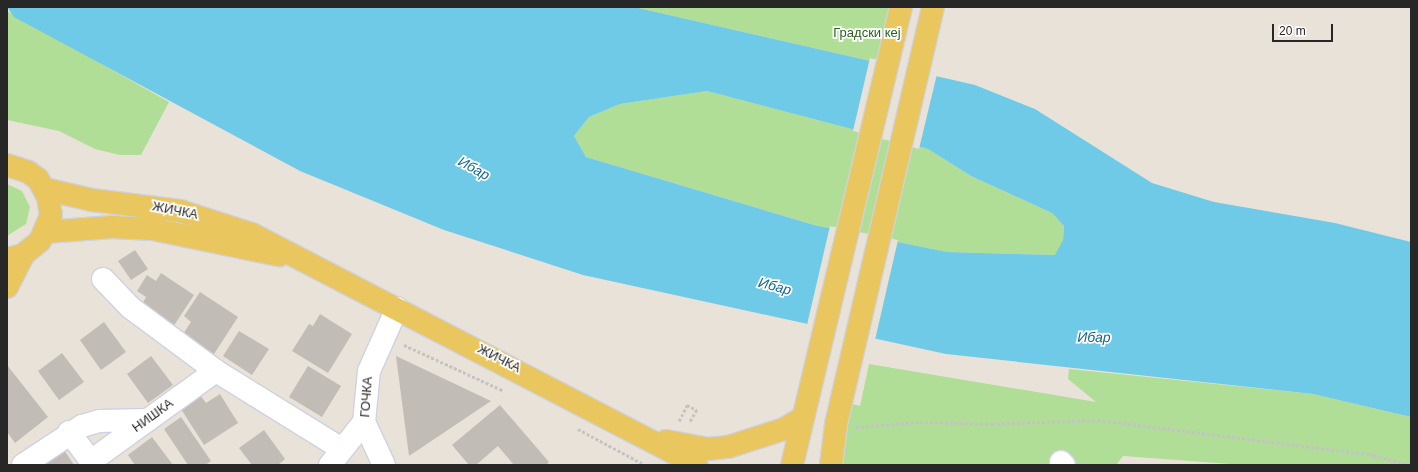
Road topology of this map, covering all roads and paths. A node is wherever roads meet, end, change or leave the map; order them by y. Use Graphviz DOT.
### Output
graph roads {
  1 [pos="901,7"];
  2 [pos="933,7"];
  3 [pos="7,165"];
  4 [pos="45,189"];
  5 [pos="46,232"];
  6 [pos="15,257"];
  7 [pos="298,259"];
  8 [pos="103,279"];
  9 [pos="7,287"];
  10 [pos="397,308"];
  11 [pos="384,336"];
  12 [pos="216,371"];
  13 [pos="512,395"];
  14 [pos="802,418"];
  15 [pos="148,420"];
  16 [pos="678,421"];
  17 [pos="364,422"];
  18 [pos="690,422"];
  19 [pos="836,427"];
  20 [pos="575,428"];
  21 [pos="69,432"];
  22 [pos="639,433"];
  23 [pos="336,457"];
  24 [pos="830,464"];
  25 [pos="23,465"];
  26 [pos="384,465"];
  27 [pos="645,465"];
  28 [pos="697,465"];
  29 [pos="792,465"];
  30 [pos="1410,465"];
  1 -- 14 [label="main road"];
  2 -- 19 [label="main road"];
  3 -- 4 [label="main road"];
  4 -- 5 [label="main road"];
  4 -- 7 [label="main road, ЖИЧКА"];
  5 -- 6 [label="main road"];
  5 -- 7 [label="main road, ЖИЧКА"];
  6 -- 9 [label="main road"];
  7 -- 10 [label="main road, ЖИЧКА"];
  8 -- 12 [label="street"];
  10 -- 11 [label="street, ГОЧКА"];
  10 -- 22 [label="main road, ЖИЧКА"];
  11 -- 13 [label="path"];
  11 -- 17 [label="street, ГОЧКА"];
  12 -- 15 [label="street, НИШКА"];
  12 -- 23 [label="street"];
  14 -- 22 [label="main road"];
  14 -- 29 [label="main road"];
  15 -- 21 [label="street"];
  15 -- 21 [label="street, НИШКА"];
  16 -- 18 [label="path"];
  17 -- 23 [label="street"];
  17 -- 26 [label="street, ГОЧКА"];
  19 -- 24 [label="main road"];
  19 -- 30 [label="path"];
  20 -- 27 [label="path"];
  21 -- 25 [label="street"];
  22 -- 28 [label="main road, ЖИЧКА"];
}
